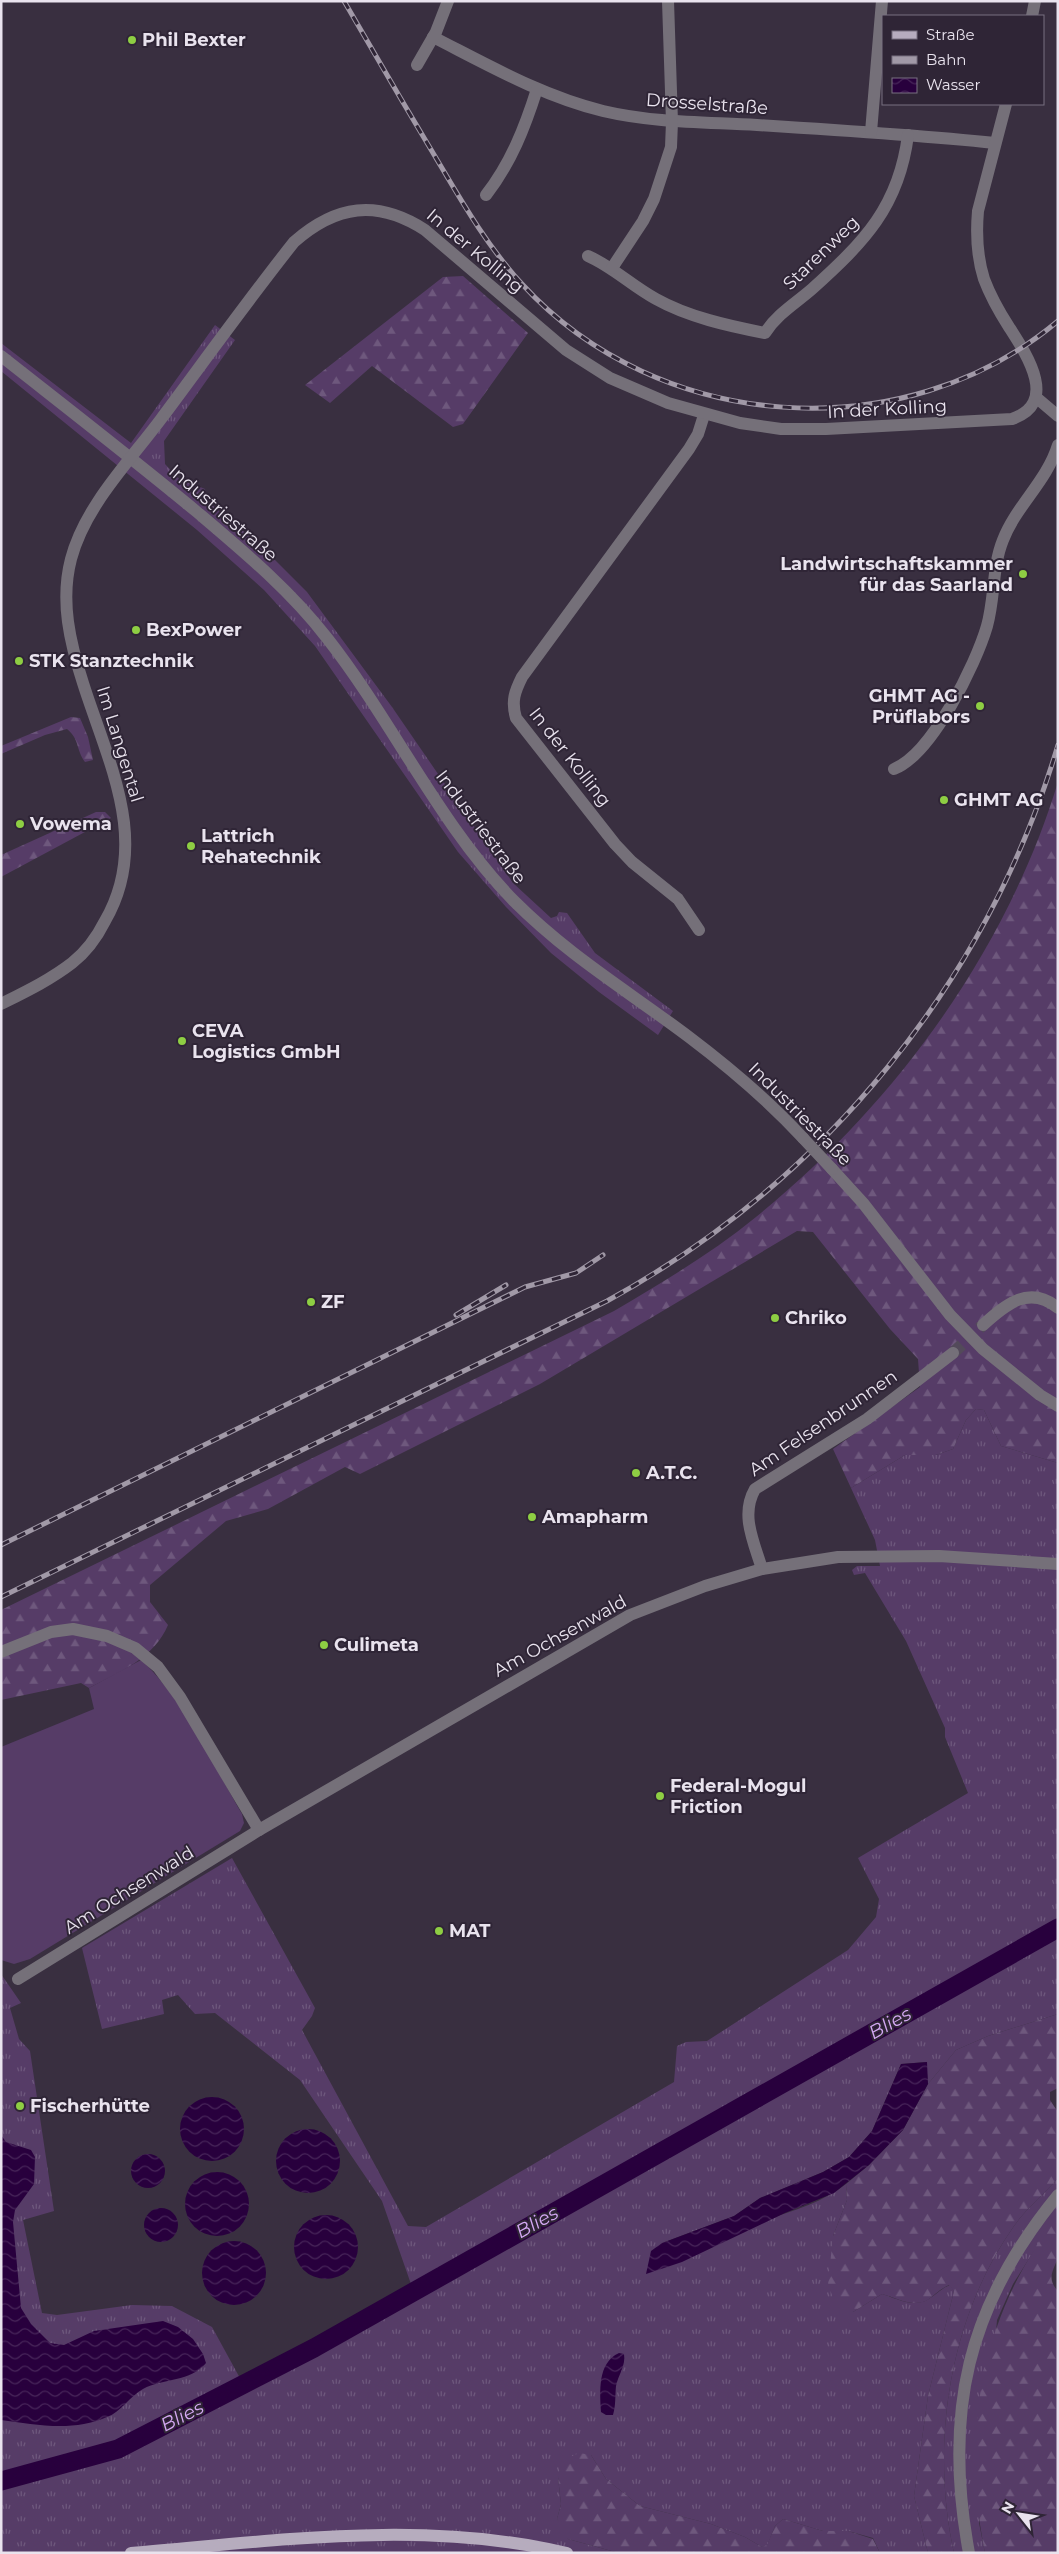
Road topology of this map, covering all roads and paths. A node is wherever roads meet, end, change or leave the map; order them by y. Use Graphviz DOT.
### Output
graph roads {
  1 [pos="448,1"];
  2 [pos="668,1"];
  3 [pos="882,1"];
  4 [pos="1035,1"];
  5 [pos="1032,15"];
  6 [pos="433,37"];
  7 [pos="417,65"];
  8 [pos="537,89"];
  9 [pos="1006,105"];
  10 [pos="672,122"];
  11 [pos="871,132"];
  12 [pos="908,135"];
  13 [pos="995,143"];
  14 [pos="486,195"];
  15 [pos="588,256"];
  16 [pos="612,268"];
  17 [pos="1,356"];
  18 [pos="1038,399"];
  19 [pos="704,415"];
  20 [pos="1058,416"];
  21 [pos="1058,445"];
  22 [pos="132,458"];
  23 [pos="894,769"];
  24 [pos="699,930"];
  25 [pos="1,1004"];
  26 [pos="1058,1308"];
  27 [pos="983,1325"];
  28 [pos="953,1353"];
  29 [pos="1058,1406"];
  30 [pos="1058,1564"];
  31 [pos="762,1569"];
  32 [pos="1,1652"];
  33 [pos="259,1830"];
  34 [pos="18,1979"];
  35 [pos="1058,2195"];
  36 [pos="131,2553"];
  37 [pos="567,2553"];
  38 [pos="968,2553"];
  1 -- 6 [label="street"];
  2 -- 10 [label="street"];
  3 -- 11 [label="street"];
  4 -- 5 [label="street"];
  6 -- 7 [label="street"];
  6 -- 8 [label="street, Drosselstraße"];
  8 -- 10 [label="street, Drosselstraße"];
  8 -- 14 [label="street"];
  9 -- 13 [label="street"];
  10 -- 11 [label="street, Drosselstraße"];
  10 -- 16 [label="street"];
  11 -- 12 [label="street, Drosselstraße"];
  12 -- 13 [label="street, Drosselstraße"];
  12 -- 16 [label="street, Starenweg"];
  13 -- 18 [label="street"];
  15 -- 16 [label="street"];
  17 -- 22 [label="street, Industriestraße"];
  18 -- 19 [label="street, In der Kolling"];
  18 -- 20 [label="street"];
  19 -- 22 [label="street, In der Kolling"];
  19 -- 24 [label="street, In der Kolling"];
  21 -- 23 [label="street"];
  22 -- 25 [label="street, Im Langental"];
  22 -- 29 [label="street, Industriestraße, bridge"];
  26 -- 27 [label="street"];
  28 -- 31 [label="street, Am Felsenbrunnen"];
  30 -- 31 [label="street, Am Ochsenwald"];
  31 -- 33 [label="street, Am Ochsenwald"];
  32 -- 33 [label="street"];
  33 -- 34 [label="street, Am Ochsenwald"];
  35 -- 38 [label="street"];
  36 -- 37 [label="main road"];
}
